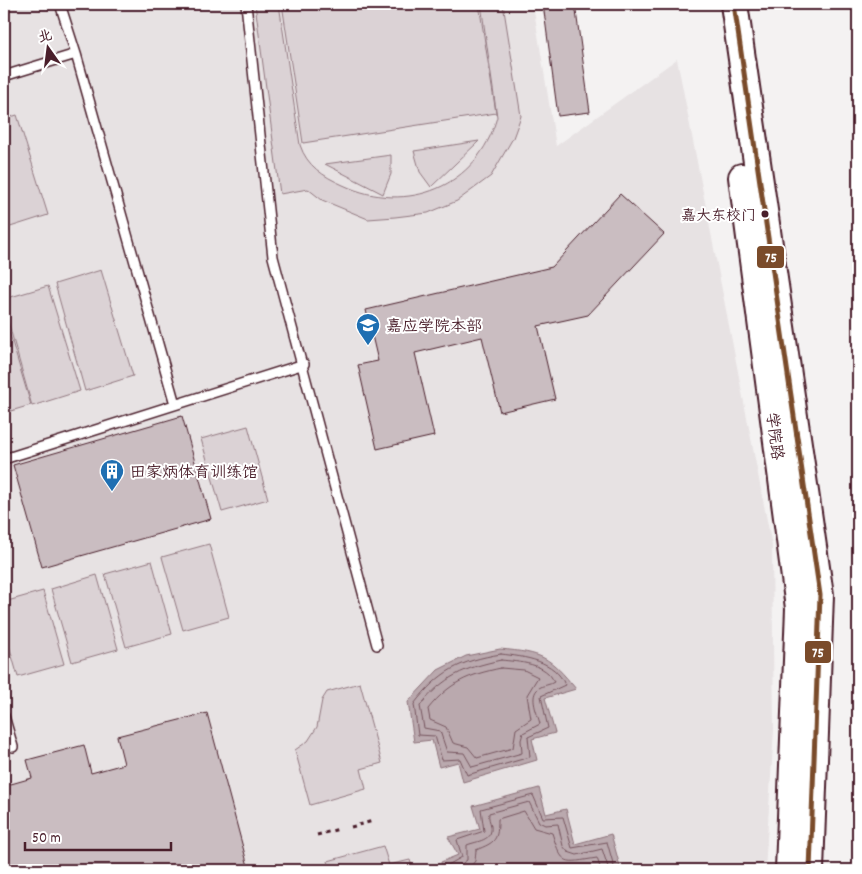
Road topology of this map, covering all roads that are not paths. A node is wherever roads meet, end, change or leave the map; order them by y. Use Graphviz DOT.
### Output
graph roads {
  1 [pos="60,4"];
  2 [pos="246,4"];
  3 [pos="716,4"];
  4 [pos="734,4"];
  5 [pos="76,54"];
  6 [pos="4,76"];
  7 [pos="304,364"];
  8 [pos="174,404"];
  9 [pos="4,460"];
  10 [pos="377,645"];
  11 [pos="4,716"];
  12 [pos="12,747"];
  13 [pos="789,870"];
  14 [pos="810,870"];
  1 -- 5 [label="lane"];
  2 -- 7 [label="lane"];
  3 -- 13 [label="street, 学院路"];
  4 -- 14 [label="street, 学院路"];
  5 -- 6 [label="lane"];
  5 -- 8 [label="lane"];
  7 -- 8 [label="lane"];
  7 -- 10 [label="lane"];
  8 -- 9 [label="lane"];
  11 -- 12 [label="lane"];
}
